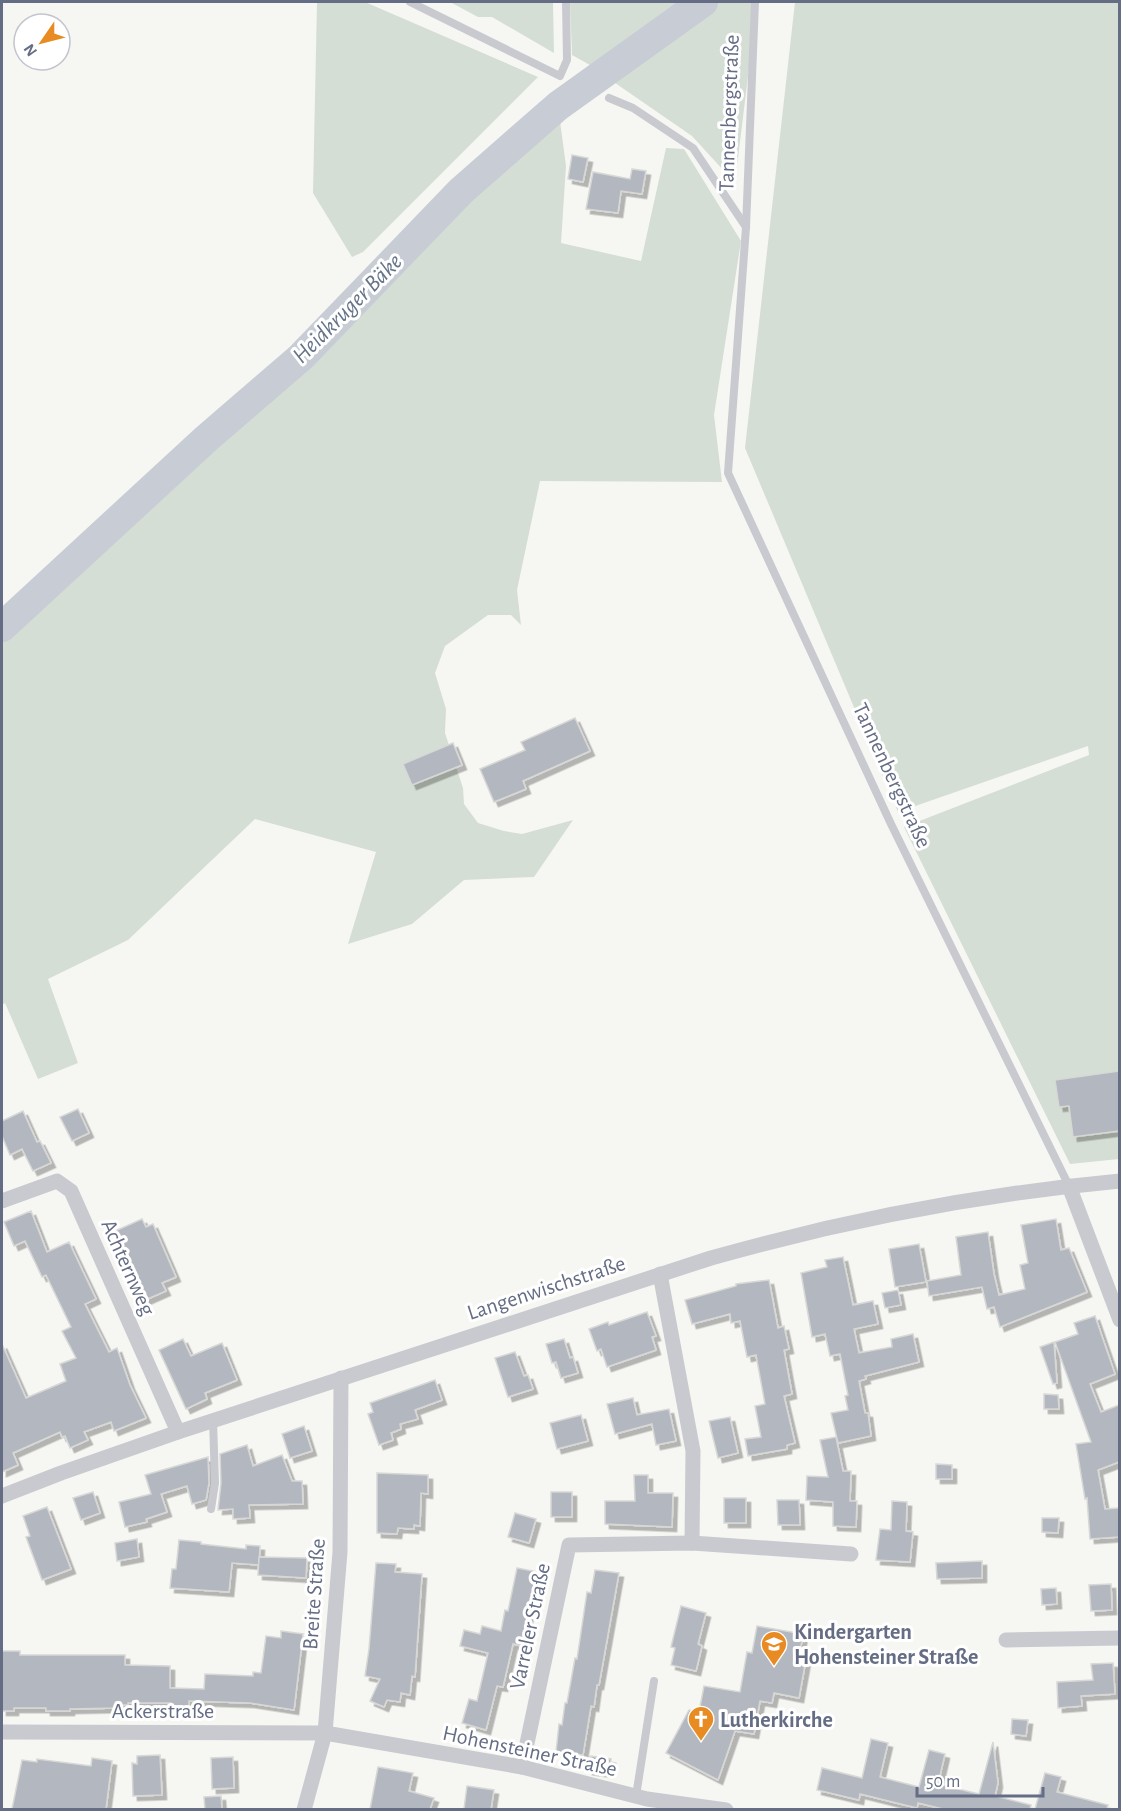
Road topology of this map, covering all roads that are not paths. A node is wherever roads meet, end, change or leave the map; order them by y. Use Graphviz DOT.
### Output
graph roads {
  1 [pos="410,2"];
  2 [pos="566,2"];
  3 [pos="755,2"];
  4 [pos="609,98"];
  5 [pos="746,227"];
  6 [pos="1119,1181"];
  7 [pos="1069,1186"];
  8 [pos="2,1201"];
  9 [pos="660,1274"];
  10 [pos="1119,1320"];
  11 [pos="341,1378"];
  12 [pos="213,1420"];
  13 [pos="178,1432"];
  14 [pos="2,1496"];
  15 [pos="211,1509"];
  16 [pos="692,1543"];
  17 [pos="851,1554"];
  18 [pos="1119,1638"];
  19 [pos="1006,1640"];
  20 [pos="654,1681"];
  21 [pos="2,1732"];
  22 [pos="325,1733"];
  23 [pos="522,1767"];
  24 [pos="636,1796"];
  25 [pos="304,1809"];
  26 [pos="726,1809"];
  1 -- 2 [label="lane"];
  3 -- 5 [label="lane, Tannenbergstraße"];
  4 -- 5 [label="lane, Tannenbergstraße"];
  5 -- 7 [label="lane, Tannenbergstraße"];
  6 -- 7 [label="street, Langenwischstraße"];
  7 -- 9 [label="street, Langenwischstraße"];
  7 -- 10 [label="street, Tannenbergstraße"];
  8 -- 13 [label="street, Achternweg"];
  9 -- 11 [label="street, Langenwischstraße"];
  9 -- 16 [label="street"];
  11 -- 12 [label="street, Langenwischstraße"];
  11 -- 22 [label="street, Breite Straße"];
  12 -- 13 [label="street, Langenwischstraße"];
  12 -- 15 [label="lane"];
  13 -- 14 [label="street, Langenwischstraße"];
  16 -- 17 [label="street, Varreler Straße"];
  16 -- 23 [label="street, Varreler Straße"];
  18 -- 19 [label="street"];
  20 -- 24 [label="lane"];
  21 -- 22 [label="street, Ackerstraße"];
  22 -- 23 [label="street, Hohensteiner Straße"];
  22 -- 25 [label="street, Breite Straße"];
  23 -- 24 [label="street, Hohensteiner Straße"];
  24 -- 26 [label="street, Hohensteiner Straße"];
}
